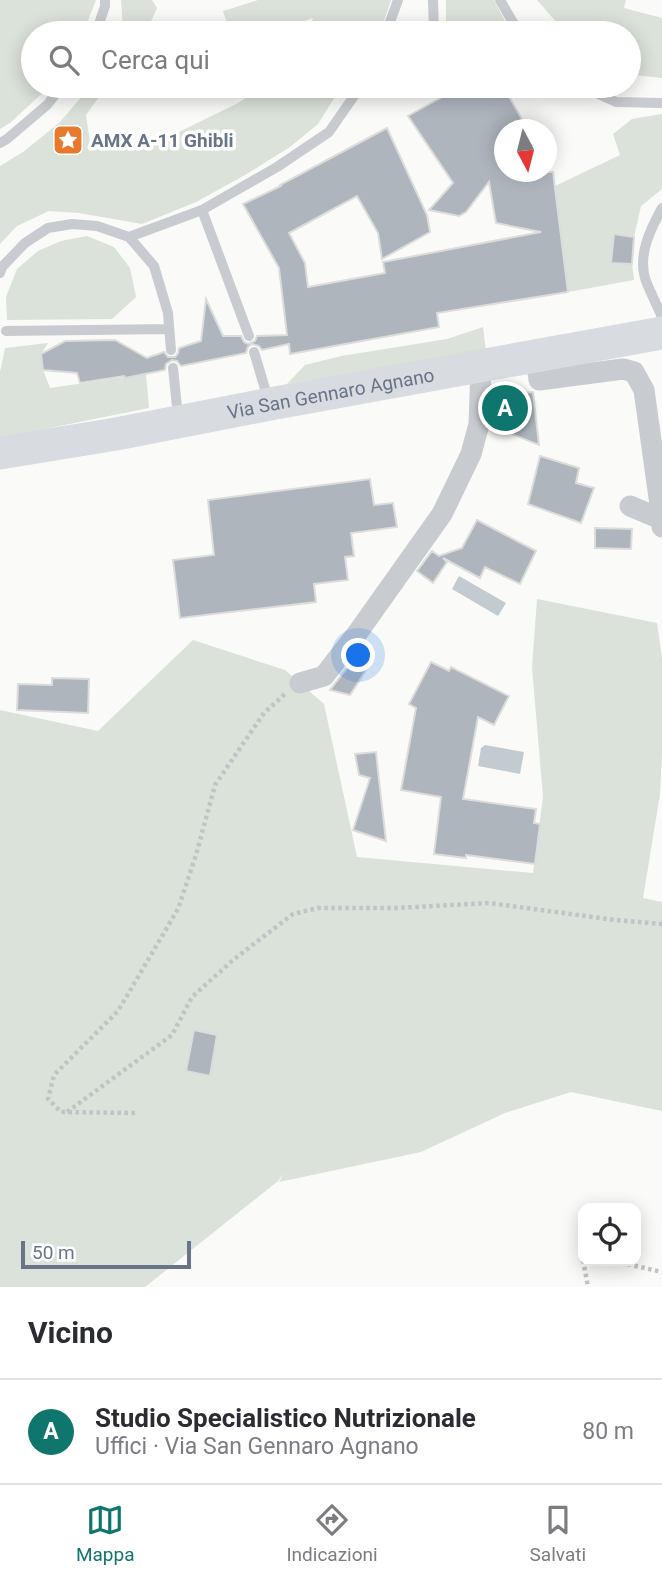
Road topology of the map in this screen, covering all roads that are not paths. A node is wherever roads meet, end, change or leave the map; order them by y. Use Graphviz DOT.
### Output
graph roads {
  1 [pos="105,0"];
  2 [pos="398,0"];
  3 [pos="433,0"];
  4 [pos="500,0"];
  5 [pos="100,21"];
  6 [pos="390,21"];
  7 [pos="434,21"];
  8 [pos="512,21"];
  9 [pos="53,98"];
  10 [pos="353,98"];
  11 [pos="607,98"];
  12 [pos="662,103"];
  13 [pos="0,144"];
  14 [pos="662,208"];
  15 [pos="202,210"];
  16 [pos="129,237"];
  17 [pos="0,273"];
  18 [pos="662,317"];
  19 [pos="169,329"];
  20 [pos="6,331"];
  21 [pos="662,333"];
  22 [pos="249,336"];
  23 [pos="171,350"];
  24 [pos="254,352"];
  25 [pos="536,357"];
  26 [pos="481,366"];
  27 [pos="173,368"];
  28 [pos="270,404"];
  29 [pos="179,422"];
  30 [pos="0,453"];
  31 [pos="630,506"];
  32 [pos="662,522"];
  33 [pos="300,683"];
  1 -- 5 [label="lane"];
  2 -- 6 [label="lane"];
  3 -- 7 [label="lane"];
  4 -- 8 [label="lane"];
  9 -- 13 [label="lane"];
  10 -- 15 [label="lane"];
  11 -- 12 [label="lane"];
  14 -- 18 [label="lane"];
  15 -- 16 [label="lane"];
  15 -- 22 [label="lane"];
  16 -- 17 [label="lane"];
  16 -- 19 [label="lane"];
  19 -- 20 [label="lane"];
  19 -- 23 [label="lane"];
  21 -- 25 [label="main road, Via San Gennaro Agnano"];
  24 -- 28 [label="lane"];
  25 -- 26 [label="main road, Via San Gennaro Agnano"];
  25 -- 32 [label="street"];
  26 -- 28 [label="main road, Via San Gennaro Agnano"];
  26 -- 33 [label="street"];
  27 -- 29 [label="lane"];
  28 -- 29 [label="main road, Via San Gennaro Agnano"];
  29 -- 30 [label="main road, Via San Gennaro Agnano"];
  31 -- 32 [label="street"];
}
